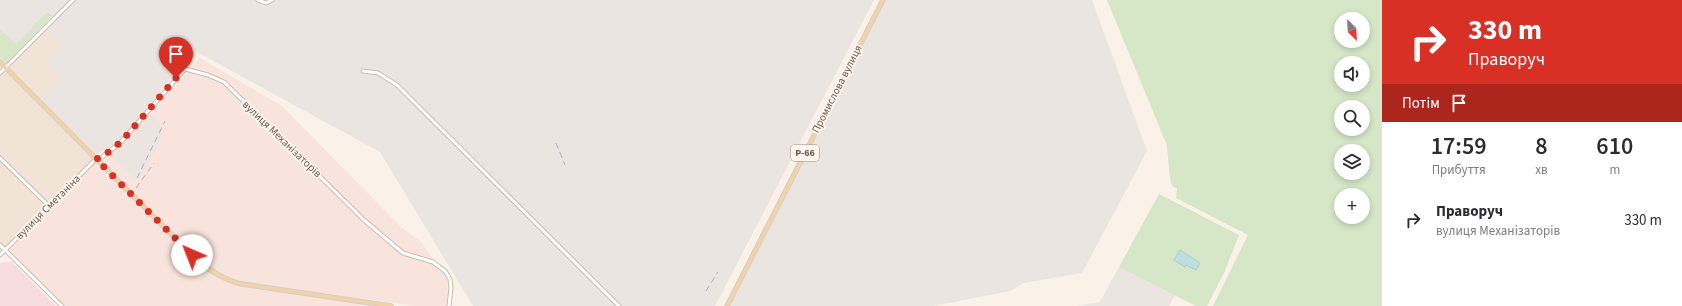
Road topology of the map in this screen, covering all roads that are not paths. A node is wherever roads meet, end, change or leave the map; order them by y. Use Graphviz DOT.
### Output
graph roads {
  1 [pos="73,0"];
  2 [pos="258,0"];
  3 [pos="272,0"];
  4 [pos="883,0"];
  5 [pos="0,62"];
  6 [pos="5,68"];
  7 [pos="363,71"];
  8 [pos="0,73"];
  9 [pos="0,158"];
  10 [pos="96,159"];
  11 [pos="49,206"];
  12 [pos="0,245"];
  13 [pos="5,250"];
  14 [pos="0,255"];
  15 [pos="62,306"];
  16 [pos="391,306"];
  17 [pos="449,306"];
  18 [pos="619,306"];
  19 [pos="727,306"];
  1 -- 6 [label="street"];
  2 -- 3 [label="street"];
  4 -- 19 [label="main road, Промислова вулиця / Р-66"];
  5 -- 6 [label="main road"];
  6 -- 8 [label="street"];
  6 -- 10 [label="main road"];
  7 -- 18 [label="street"];
  9 -- 11 [label="street"];
  10 -- 11 [label="street, вулиця Сметаніна"];
  10 -- 16 [label="main road"];
  10 -- 17 [label="street, вулиця Механізаторів"];
  11 -- 13 [label="street, вулиця Сметаніна"];
  12 -- 13 [label="street"];
  13 -- 14 [label="street, вулиця Сметаніна"];
  13 -- 15 [label="street"];
}
